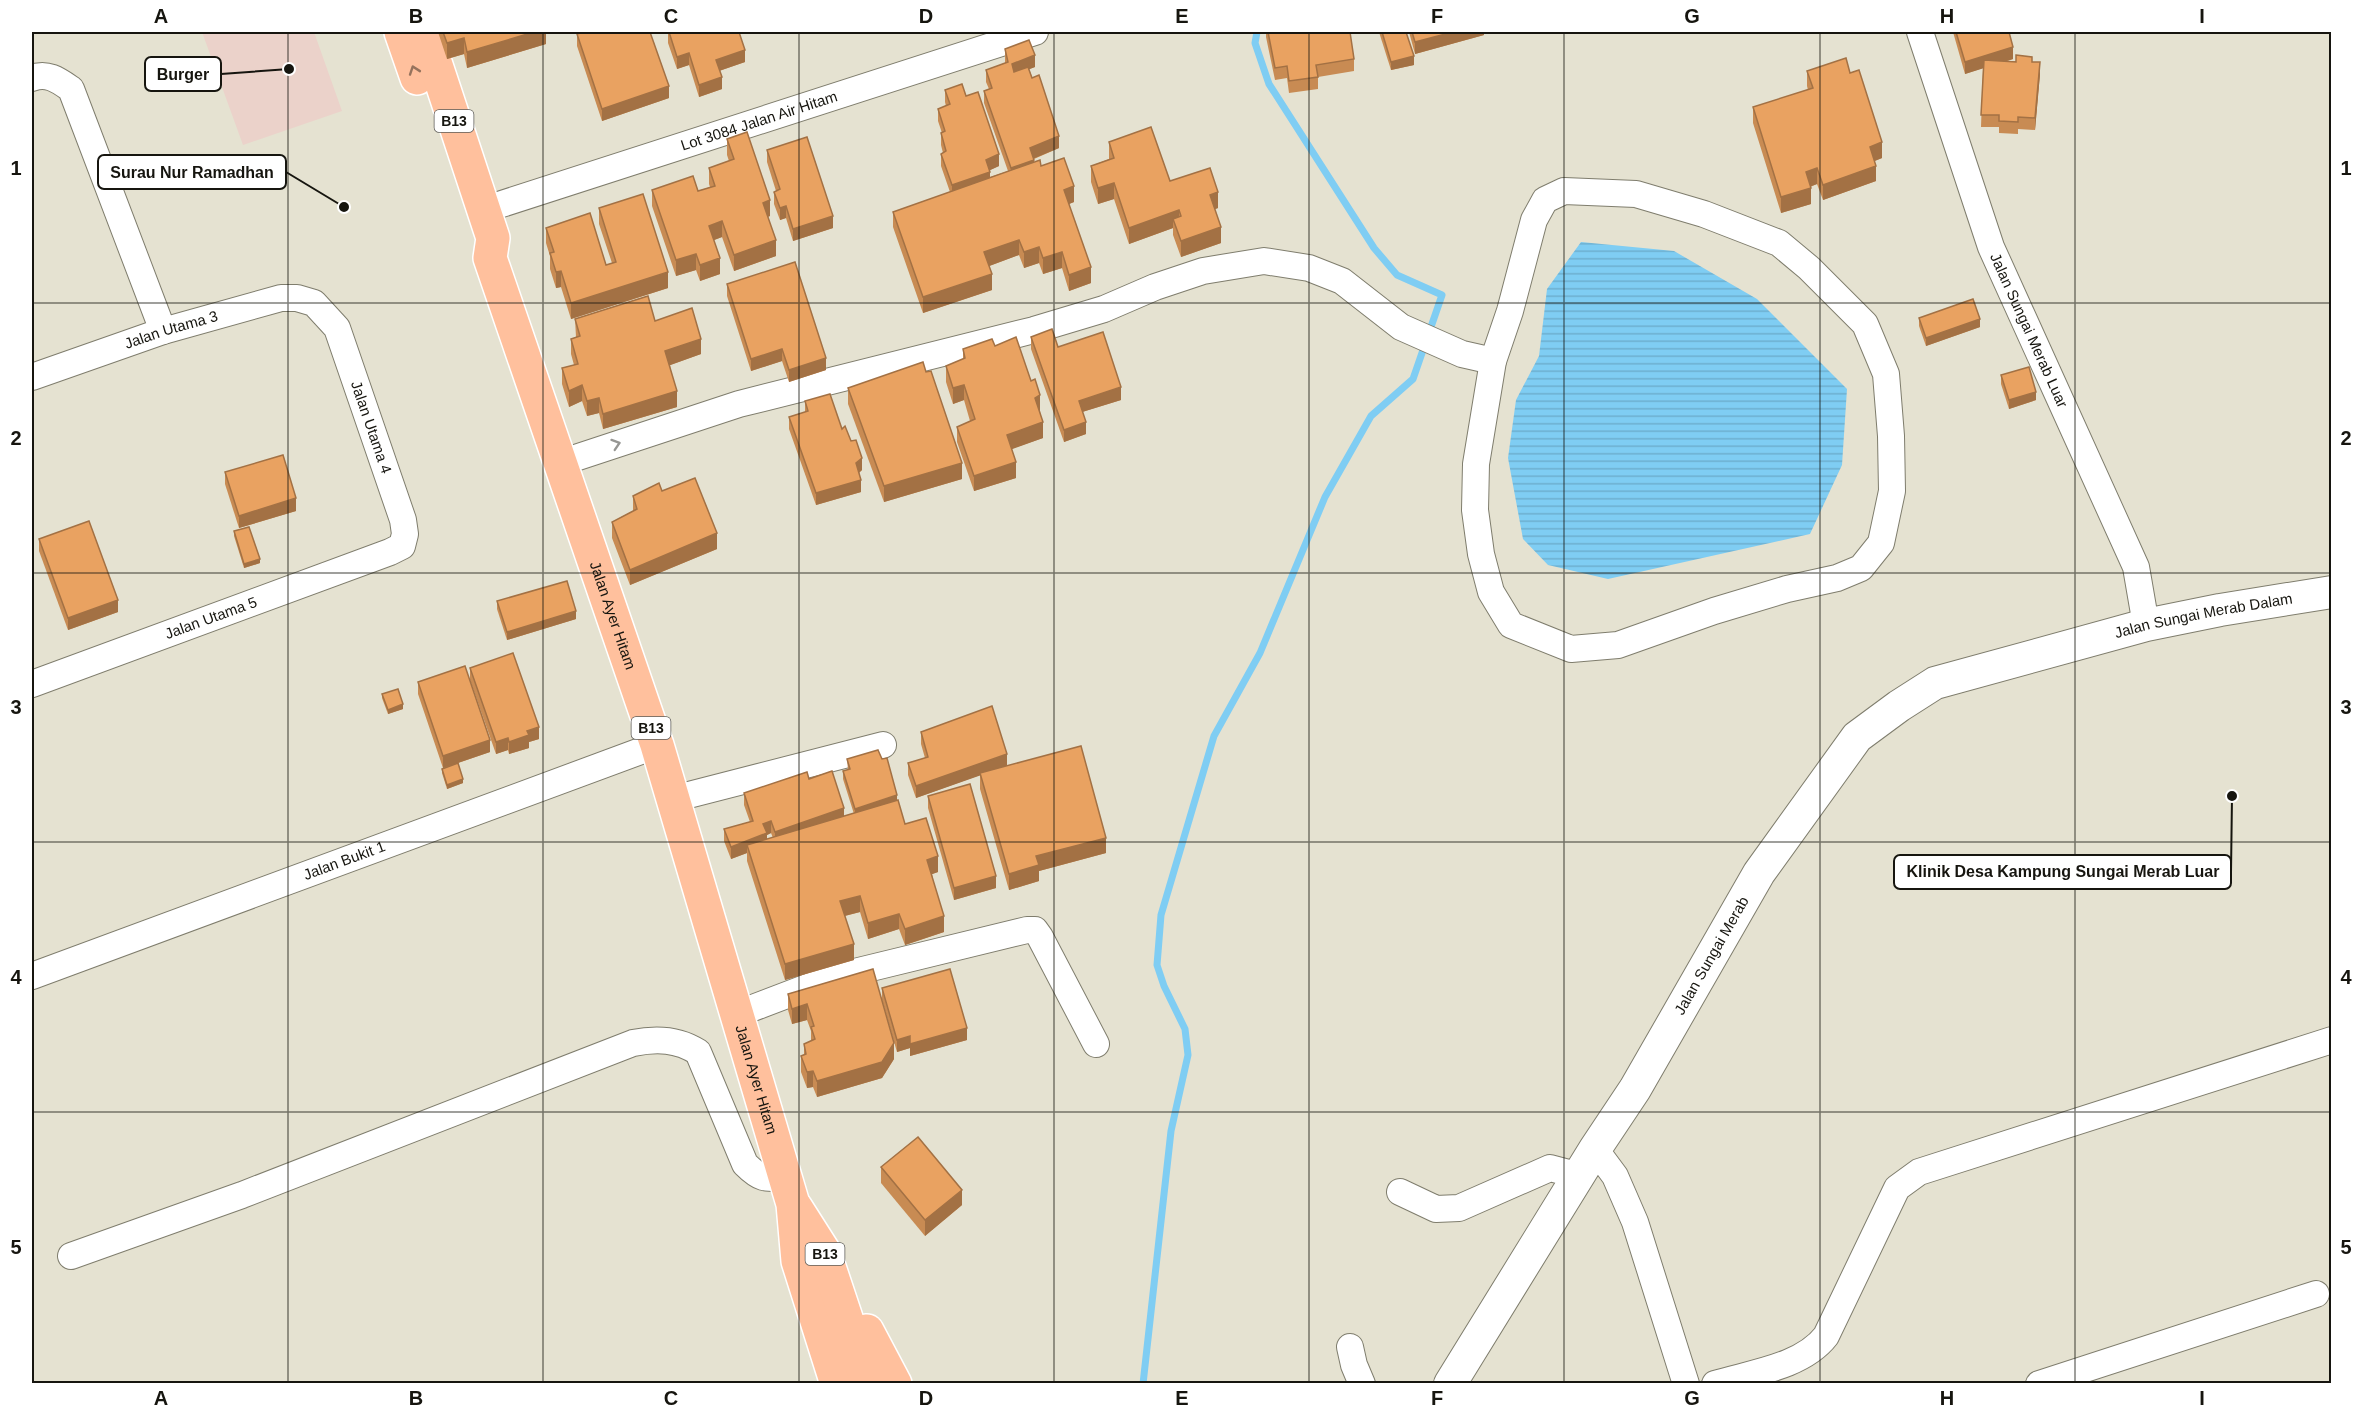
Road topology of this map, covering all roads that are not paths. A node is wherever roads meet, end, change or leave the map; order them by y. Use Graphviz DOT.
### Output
graph roads {
  1 [pos="401,32"];
  2 [pos="425,32"];
  3 [pos="1035,32"];
  4 [pos="1920,32"];
  5 [pos="32,78"];
  6 [pos="483,210"];
  7 [pos="490,258"];
  8 [pos="314,303"];
  9 [pos="162,331"];
  10 [pos="1493,361"];
  11 [pos="32,377"];
  12 [pos="560,463"];
  13 [pos="390,552"];
  14 [pos="2331,592"];
  15 [pos="2146,625"];
  16 [pos="2076,644"];
  17 [pos="32,684"];
  18 [pos="657,745"];
  19 [pos="883,745"];
  20 [pos="673,799"];
  21 [pos="32,976"];
  22 [pos="737,1014"];
  23 [pos="2331,1040"];
  24 [pos="1096,1044"];
  25 [pos="1588,1163"];
  26 [pos="789,1191"];
  27 [pos="1400,1192"];
  28 [pos="71,1256"];
  29 [pos="811,1257"];
  30 [pos="2316,1294"];
  31 [pos="830,1314"];
  32 [pos="1350,1347"];
  33 [pos="812,1383"];
  34 [pos="837,1383"];
  35 [pos="868,1383"];
  36 [pos="895,1383"];
  37 [pos="1362,1383"];
  38 [pos="1450,1383"];
  39 [pos="1686,1383"];
  40 [pos="1715,1383"];
  41 [pos="2039,1383"];
  7 -- 1 [label="main road, one-way"];
  2 -- 6 [label="main road, Jalan Ayer Hitam / B13"];
  3 -- 6 [label="street, Lot 3084 Jalan Air Hitam"];
  4 -- 15 [label="street, Jalan Sungai Merab Luar"];
  5 -- 9 [label="street"];
  6 -- 7 [label="main road, Jalan Ayer Hitam / B13"];
  7 -- 12 [label="main road, Jalan Ayer Hitam / B13"];
  8 -- 9 [label="street, Jalan Utama 3"];
  8 -- 13 [label="street, Jalan Utama 4"];
  9 -- 11 [label="street, Jalan Utama 3"];
  10 -- 10 [label="street"];
  12 -- 10 [label="street, one-way"];
  12 -- 18 [label="main road, Jalan Ayer Hitam / B13"];
  13 -- 17 [label="street, Jalan Utama 5"];
  14 -- 15 [label="street, Jalan Sungai Merab Dalam"];
  15 -- 16 [label="street, Jalan Sungai Merab Dalam"];
  16 -- 25 [label="street, Jalan Sungai Merab"];
  18 -- 20 [label="main road, Jalan Ayer Hitam / B13"];
  18 -- 21 [label="street, Jalan Bukit 1"];
  19 -- 20 [label="street"];
  20 -- 22 [label="main road, Jalan Ayer Hitam / B13"];
  22 -- 24 [label="street"];
  22 -- 26 [label="main road, Jalan Ayer Hitam / B13"];
  23 -- 40 [label="street"];
  25 -- 27 [label="street"];
  25 -- 38 [label="street, Jalan Sungai Merab"];
  25 -- 39 [label="street"];
  26 -- 28 [label="street"];
  26 -- 29 [label="main road, Jalan Ayer Hitam / B13"];
  29 -- 31 [label="main road, Jalan Ayer Hitam / B13"];
  29 -- 33 [label="main road"];
  29 -- 36 [label="main road"];
  30 -- 41 [label="street"];
  31 -- 34 [label="main road, B13"];
  31 -- 35 [label="main road, B13"];
  32 -- 37 [label="street"];
}
